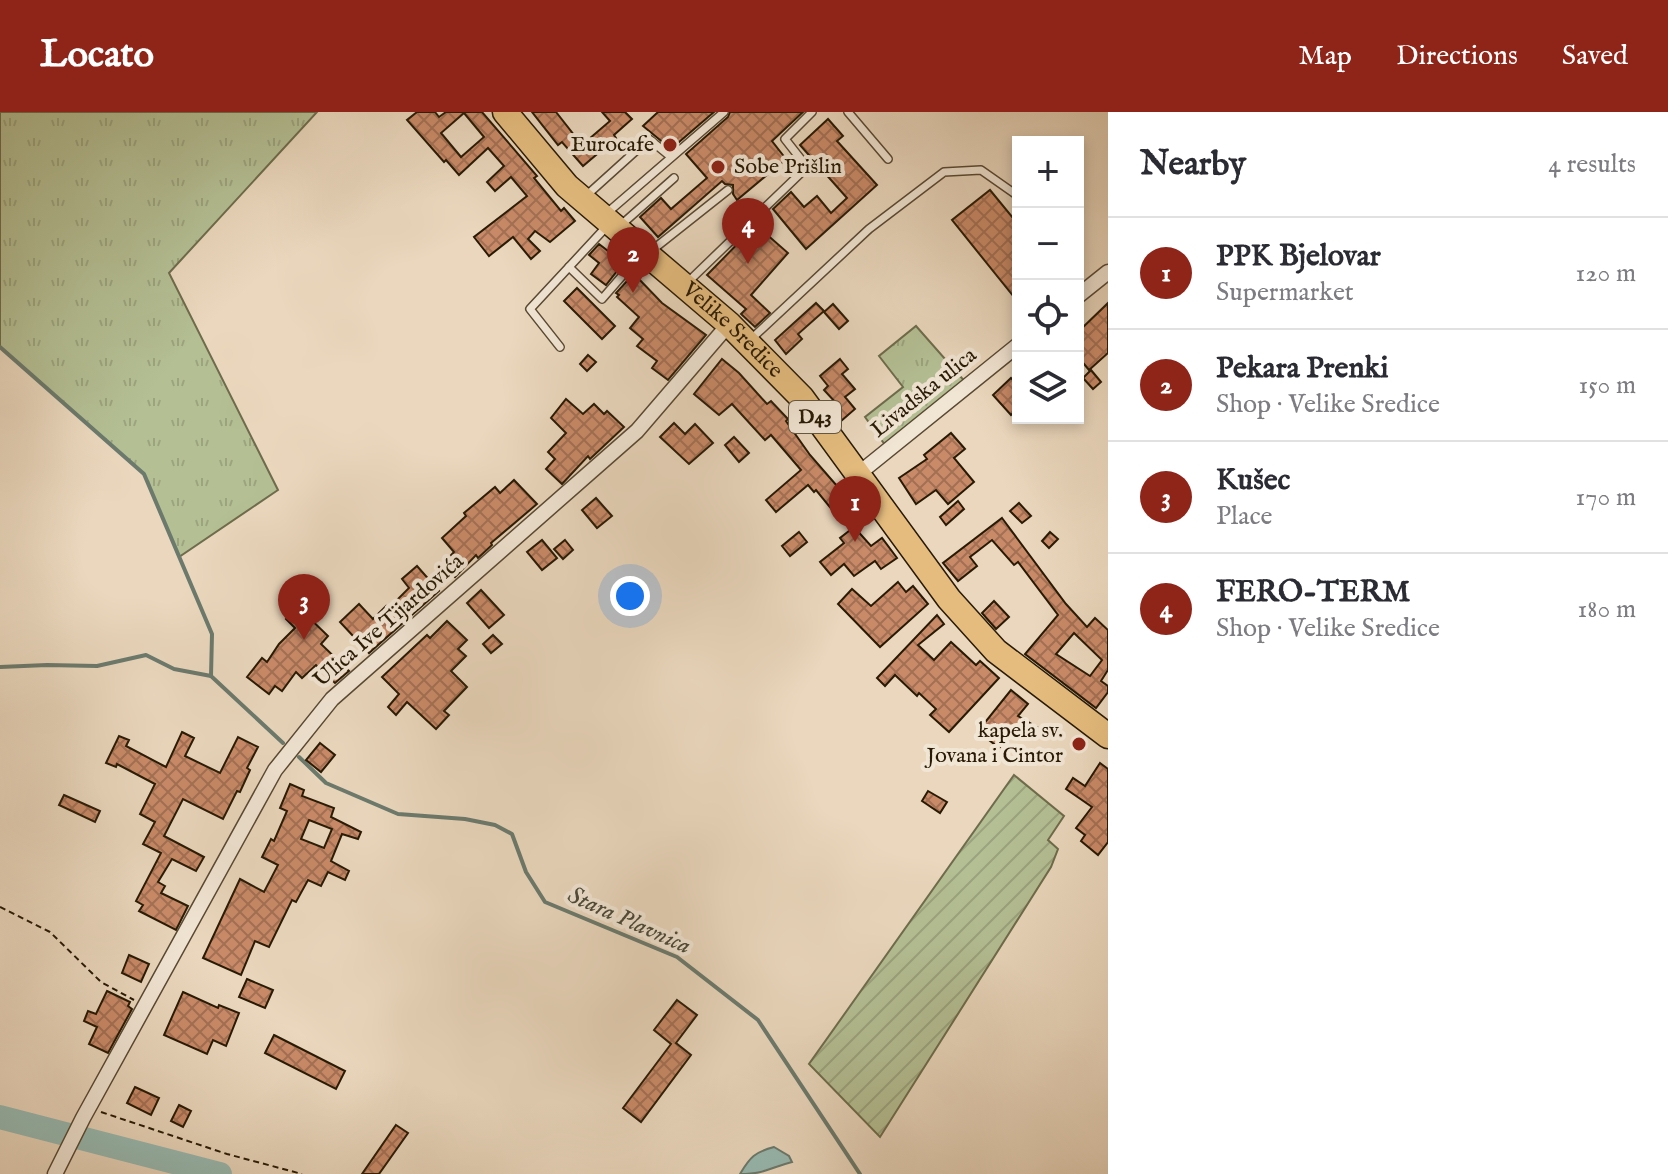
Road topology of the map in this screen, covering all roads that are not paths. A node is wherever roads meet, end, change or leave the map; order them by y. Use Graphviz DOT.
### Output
graph roads {
  1 [pos="505,112"];
  2 [pos="724,112"];
  3 [pos="812,112"];
  4 [pos="848,112"];
  5 [pos="671,157"];
  6 [pos="888,159"];
  7 [pos="674,178"];
  8 [pos="728,190"];
  9 [pos="1012,192"];
  10 [pos="582,199"];
  11 [pos="609,223"];
  12 [pos="645,253"];
  13 [pos="569,267"];
  14 [pos="1108,272"];
  15 [pos="684,286"];
  16 [pos="1084,291"];
  17 [pos="729,324"];
  18 [pos="747,343"];
  19 [pos="560,347"];
  20 [pos="1012,350"];
  21 [pos="857,475"];
  22 [pos="1108,736"];
  23 [pos="58,1163"];
  1 -- 10 [label="main road, Velike Sredice / D43"];
  2 -- 5 [label="lane"];
  3 -- 15 [label="lane"];
  4 -- 6 [label="lane"];
  5 -- 10 [label="lane"];
  5 -- 11 [label="lane"];
  7 -- 11 [label="lane"];
  8 -- 12 [label="lane"];
  9 -- 18 [label="lane"];
  10 -- 11 [label="main road, Velike Sredice / D43"];
  11 -- 12 [label="main road, Velike Sredice / D43"];
  11 -- 13 [label="lane"];
  12 -- 13 [label="lane"];
  12 -- 15 [label="main road, Velike Sredice / D43"];
  13 -- 19 [label="lane"];
  14 -- 16 [label="street"];
  15 -- 17 [label="main road, Velike Sredice / D43"];
  17 -- 18 [label="main road, Velike Sredice / D43"];
  17 -- 23 [label="street, Ulica Ive Tijardovića"];
  18 -- 21 [label="main road, Velike Sredice / D43"];
  20 -- 21 [label="street, Livadska ulica"];
  21 -- 22 [label="main road, Velike Sredice / D43"];
}
